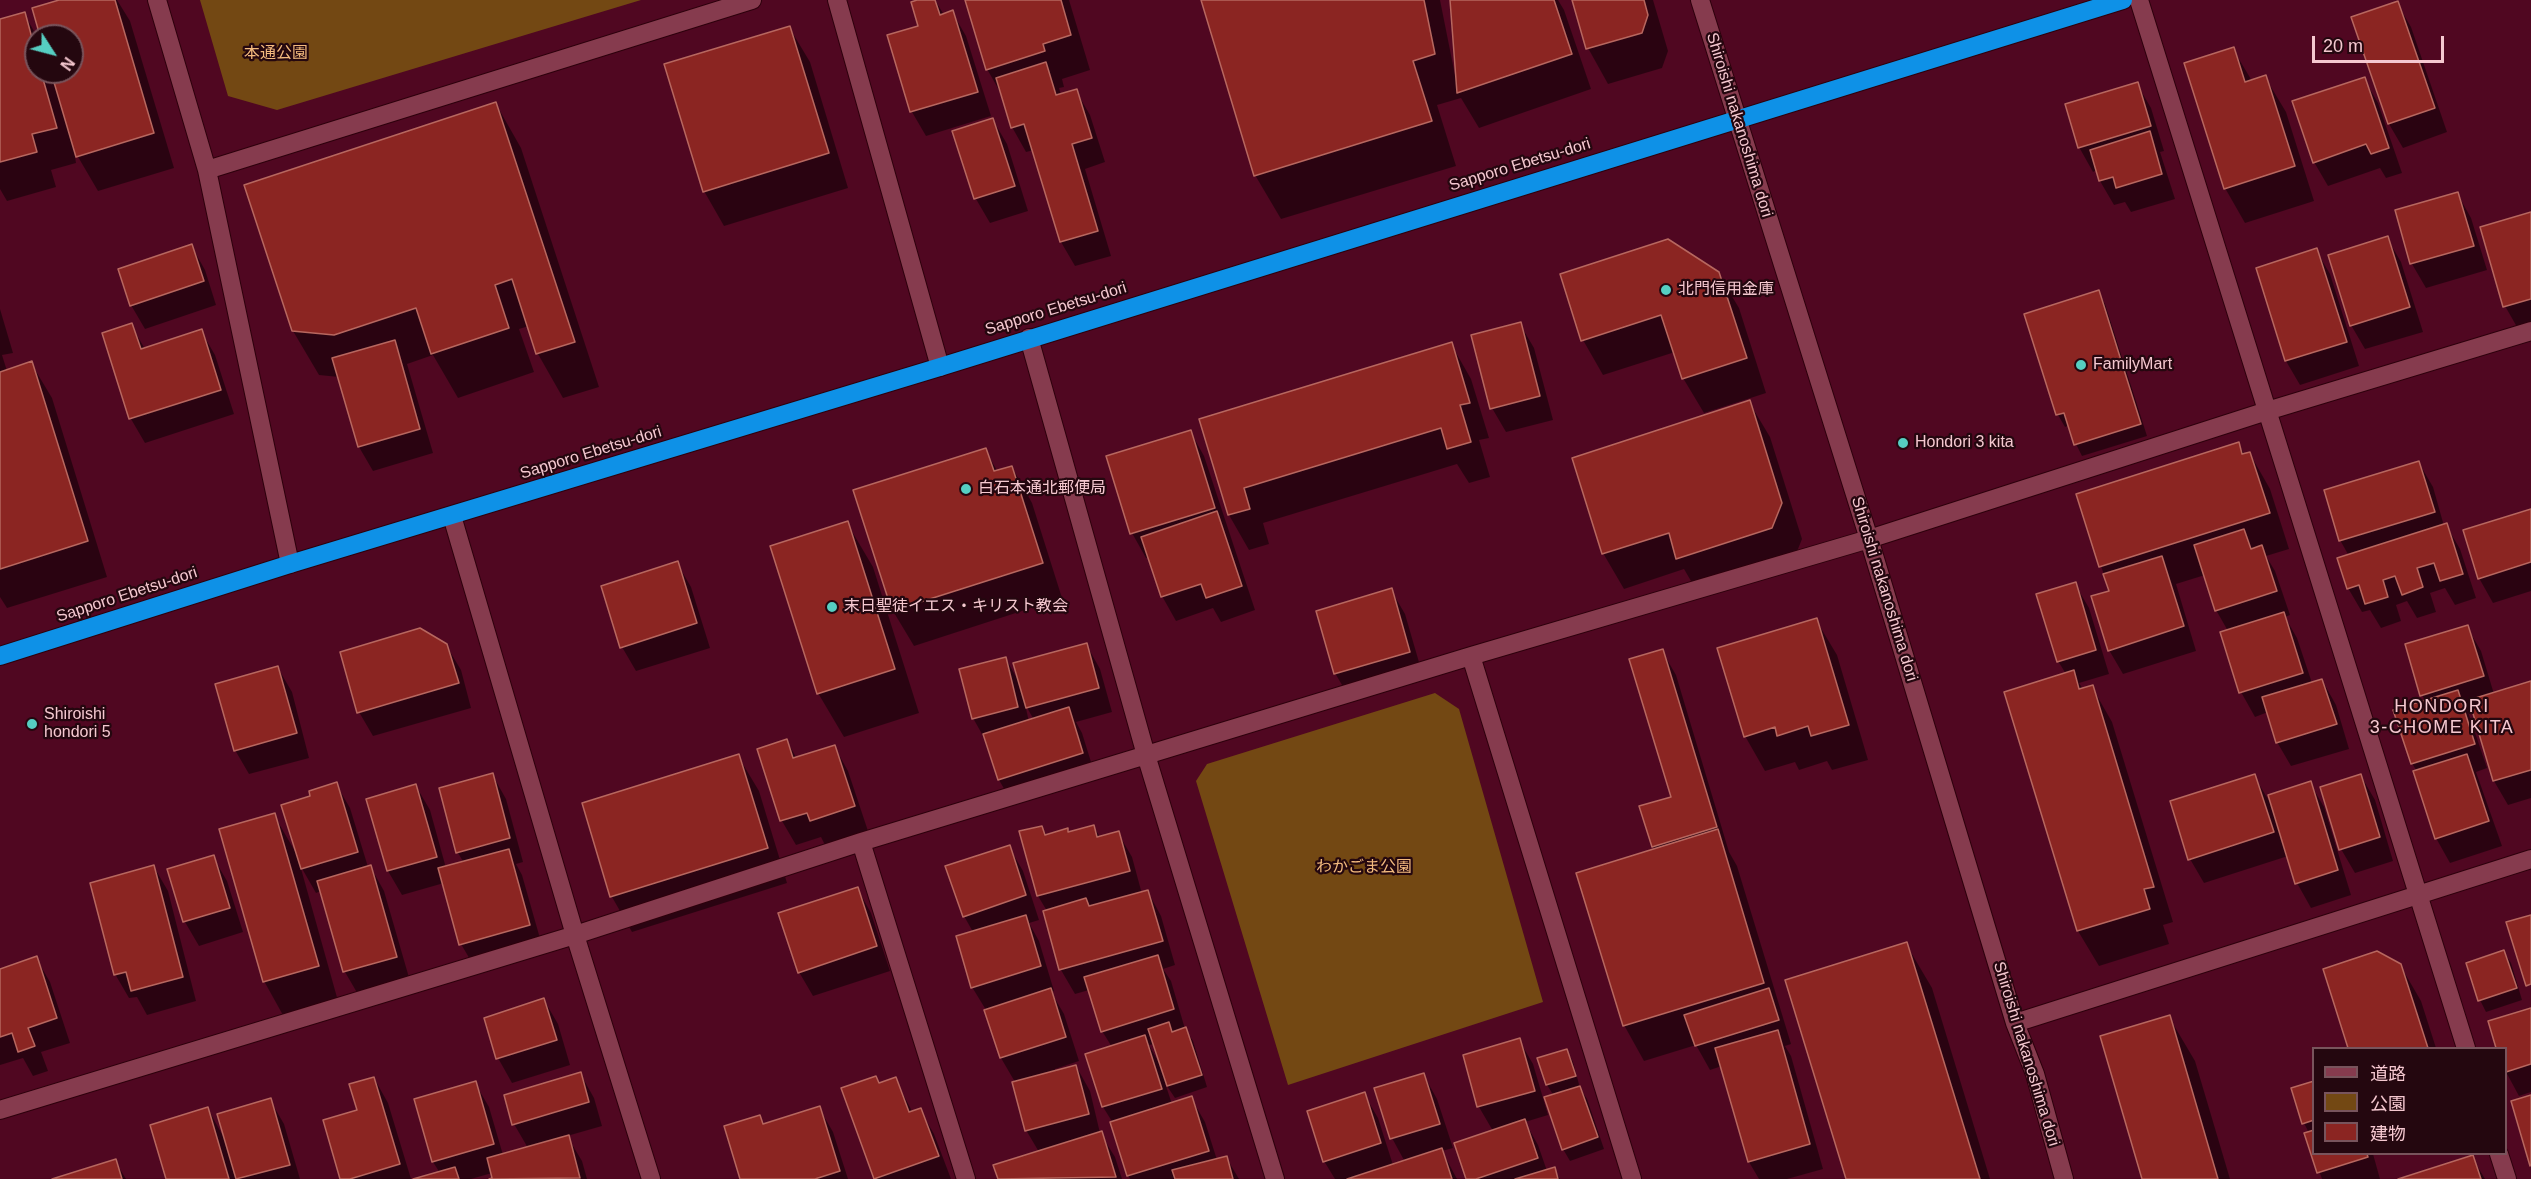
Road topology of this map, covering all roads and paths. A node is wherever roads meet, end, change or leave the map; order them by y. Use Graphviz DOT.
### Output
graph roads {
  1 [pos="157,0"];
  2 [pos="752,0"];
  3 [pos="837,0"];
  4 [pos="1700,0"];
  5 [pos="2123,0"];
  6 [pos="2139,0"];
  7 [pos="1737,119"];
  8 [pos="207,170"];
  9 [pos="2531,331"];
  10 [pos="1029,338"];
  11 [pos="940,367"];
  12 [pos="2267,411"];
  13 [pos="452,516"];
  14 [pos="1869,539"];
  15 [pos="290,564"];
  16 [pos="0,656"];
  17 [pos="1471,656"];
  18 [pos="1146,755"];
  19 [pos="861,842"];
  20 [pos="2531,859"];
  21 [pos="2418,893"];
  22 [pos="575,935"];
  23 [pos="2015,1023"];
  24 [pos="2466,1047"];
  25 [pos="0,1110"];
  26 [pos="2499,1155"];
  27 [pos="651,1179"];
  28 [pos="966,1179"];
  29 [pos="1275,1179"];
  30 [pos="1632,1179"];
  31 [pos="2064,1179"];
  32 [pos="2507,1179"];
  1 -- 8 [label="street"];
  2 -- 8 [label="street"];
  3 -- 11 [label="street"];
  4 -- 7 [label="street, Shiroishi nakanoshima dori"];
  5 -- 7 [label="highway, Sapporo Ebetsu-dori"];
  6 -- 12 [label="street"];
  7 -- 10 [label="highway, Sapporo Ebetsu-dori"];
  7 -- 14 [label="street, Shiroishi nakanoshima dori"];
  8 -- 15 [label="street"];
  9 -- 12 [label="street"];
  10 -- 11 [label="highway, Sapporo Ebetsu-dori"];
  10 -- 18 [label="street"];
  11 -- 13 [label="highway, Sapporo Ebetsu-dori"];
  12 -- 14 [label="street"];
  12 -- 21 [label="street"];
  13 -- 15 [label="highway, Sapporo Ebetsu-dori"];
  13 -- 22 [label="street"];
  14 -- 17 [label="street"];
  14 -- 23 [label="street, Shiroishi nakanoshima dori"];
  15 -- 16 [label="highway, Sapporo Ebetsu-dori"];
  17 -- 18 [label="street"];
  17 -- 30 [label="street"];
  18 -- 19 [label="street"];
  18 -- 29 [label="street"];
  19 -- 22 [label="street"];
  19 -- 28 [label="street"];
  20 -- 21 [label="street"];
  21 -- 23 [label="street"];
  21 -- 24 [label="street"];
  22 -- 25 [label="street"];
  22 -- 27 [label="street"];
  23 -- 31 [label="street, Shiroishi nakanoshima dori"];
  26 -- 32 [label="street"];
}
